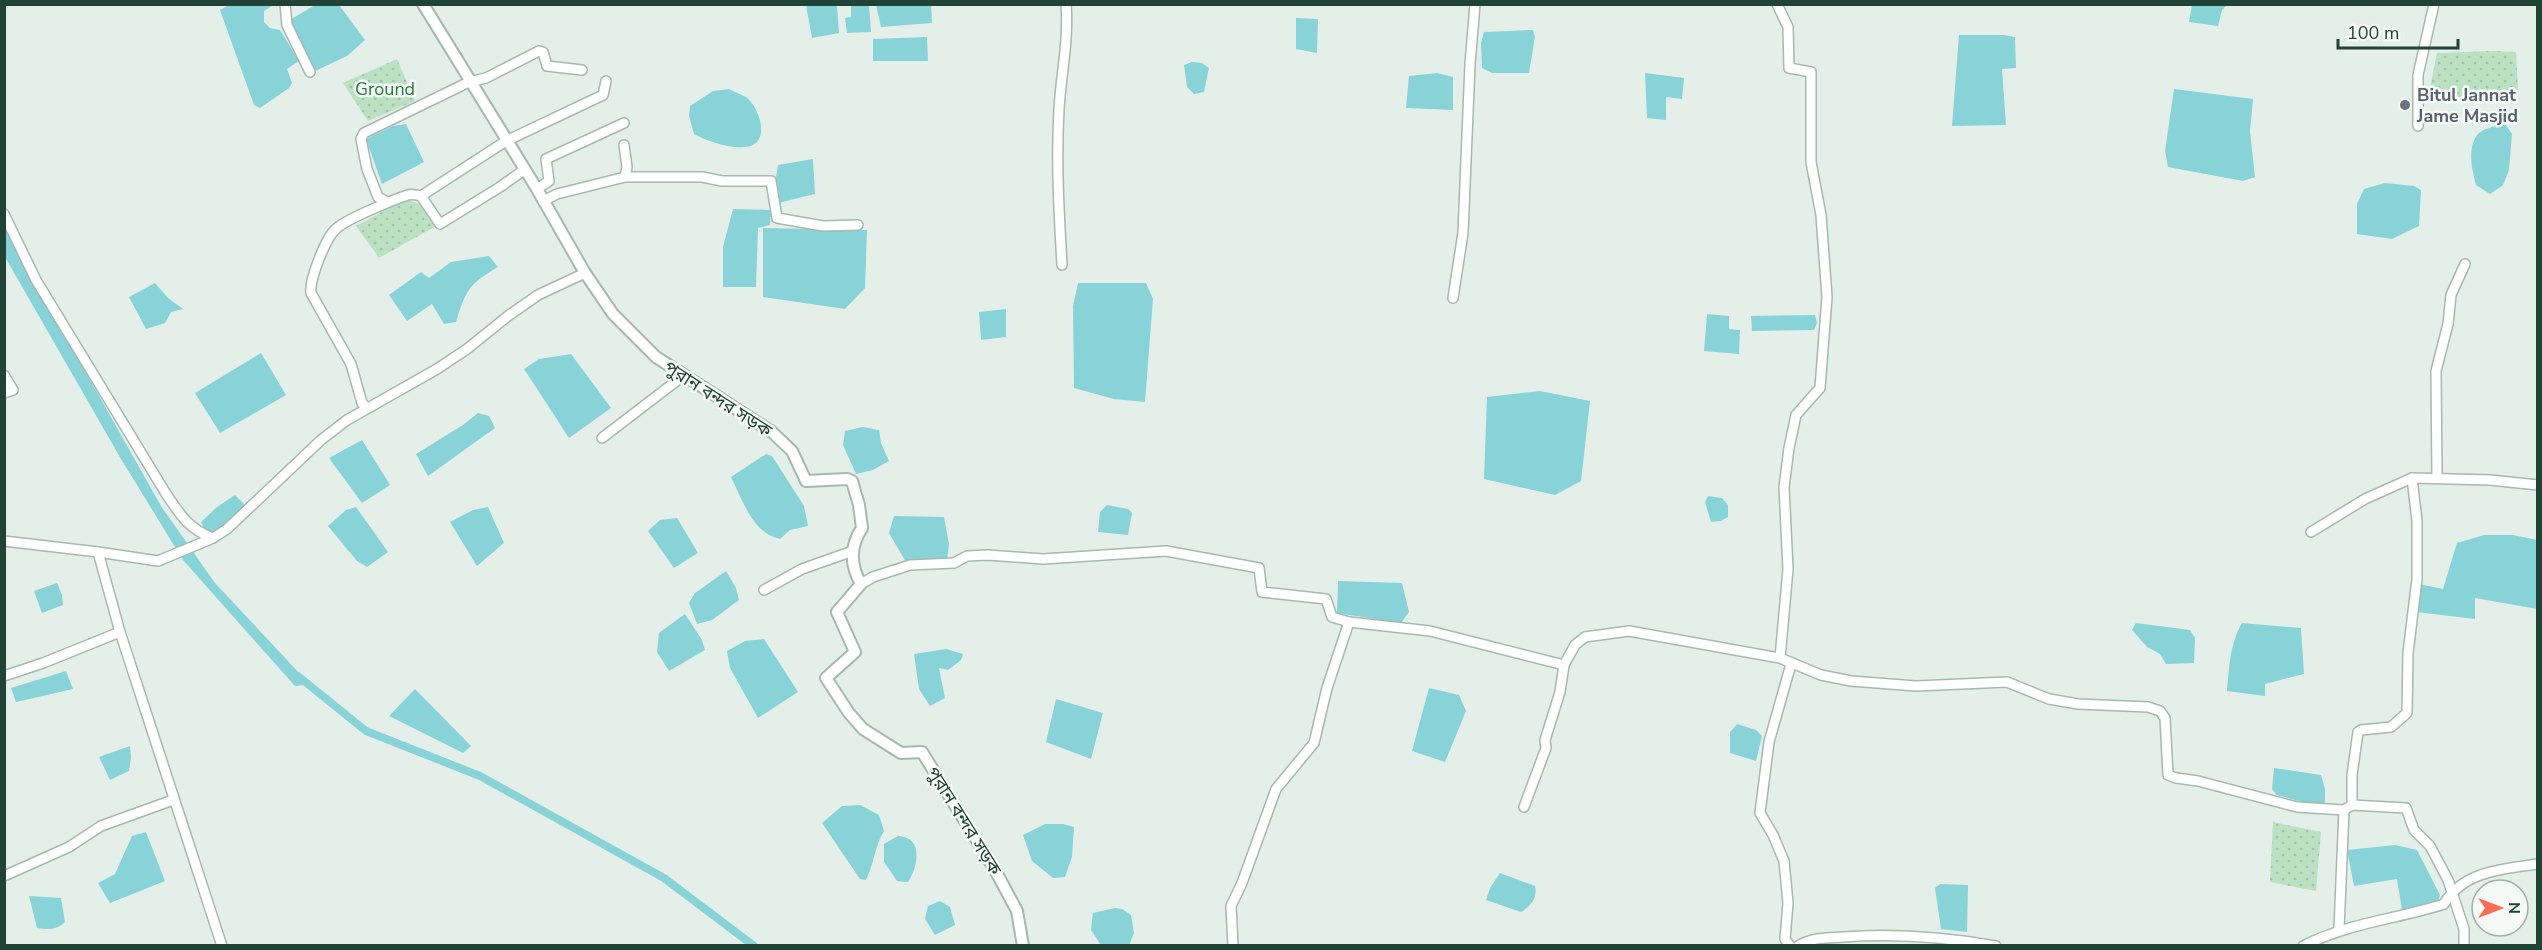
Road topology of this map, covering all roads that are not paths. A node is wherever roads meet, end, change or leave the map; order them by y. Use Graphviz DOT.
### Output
graph roads {
  1 [pos="285,4"];
  2 [pos="423,4"];
  3 [pos="1066,4"];
  4 [pos="1475,4"];
  5 [pos="1777,4"];
  6 [pos="2434,4"];
  7 [pos="582,70"];
  8 [pos="310,72"];
  9 [pos="606,81"];
  10 [pos="469,82"];
  11 [pos="624,123"];
  12 [pos="2418,126"];
  13 [pos="506,141"];
  14 [pos="624,145"];
  15 [pos="524,170"];
  16 [pos="624,177"];
  17 [pos="537,189"];
  18 [pos="421,196"];
  19 [pos="543,201"];
  20 [pos="387,202"];
  21 [pos="4,214"];
  22 [pos="858,225"];
  23 [pos="2465,264"];
  24 [pos="1062,265"];
  25 [pos="585,273"];
  26 [pos="1453,298"];
  27 [pos="4,375"];
  28 [pos="683,376"];
  29 [pos="4,393"];
  30 [pos="367,408"];
  31 [pos="602,438"];
  32 [pos="2412,478"];
  33 [pos="2437,478"];
  34 [pos="2538,485"];
  35 [pos="2311,532"];
  36 [pos="213,538"];
  37 [pos="4,541"];
  38 [pos="853,551"];
  39 [pos="98,552"];
  40 [pos="861,584"];
  41 [pos="764,590"];
  42 [pos="1348,622"];
  43 [pos="120,632"];
  44 [pos="1780,658"];
  45 [pos="1791,664"];
  46 [pos="1564,665"];
  47 [pos="4,676"];
  48 [pos="173,800"];
  49 [pos="1524,807"];
  50 [pos="2348,808"];
  51 [pos="2538,864"];
  52 [pos="4,876"];
  53 [pos="2452,891"];
  54 [pos="2339,929"];
  55 [pos="222,945"];
  56 [pos="1023,945"];
  57 [pos="1233,945"];
  58 [pos="1790,945"];
  59 [pos="1798,945"];
  60 [pos="1996,945"];
  61 [pos="2303,945"];
  62 [pos="2464,945"];
  1 -- 8 [label="street"];
  2 -- 10 [label="street, পুরান বন্দর সড়ক"];
  3 -- 24 [label="street"];
  4 -- 26 [label="street"];
  5 -- 44 [label="street"];
  6 -- 12 [label="street"];
  7 -- 10 [label="street"];
  9 -- 13 [label="street"];
  10 -- 13 [label="street, পুরান বন্দর সড়ক"];
  10 -- 20 [label="street"];
  11 -- 17 [label="street"];
  13 -- 15 [label="street, পুরান বন্দর সড়ক"];
  13 -- 18 [label="street"];
  14 -- 16 [label="street"];
  15 -- 17 [label="street, পুরান বন্দর সড়ক"];
  15 -- 18 [label="street"];
  16 -- 19 [label="street"];
  16 -- 22 [label="street"];
  17 -- 19 [label="street, পুরান বন্দর সড়ক"];
  18 -- 20 [label="street"];
  19 -- 25 [label="street, পুরান বন্দর সড়ক"];
  20 -- 30 [label="street"];
  21 -- 36 [label="street"];
  23 -- 33 [label="street"];
  25 -- 28 [label="street, পুরান বন্দর সড়ক"];
  25 -- 30 [label="street"];
  27 -- 29 [label="street"];
  28 -- 31 [label="street"];
  28 -- 38 [label="street, পুরান বন্দর সড়ক"];
  30 -- 36 [label="street"];
  32 -- 33 [label="street"];
  32 -- 35 [label="street"];
  32 -- 50 [label="street"];
  33 -- 34 [label="street"];
  36 -- 39 [label="street"];
  37 -- 39 [label="street"];
  38 -- 40 [label="street, পুরান বন্দর সড়ক"];
  38 -- 41 [label="street"];
  39 -- 43 [label="street"];
  40 -- 42 [label="street"];
  40 -- 56 [label="street, পুরান বন্দর সড়ক"];
  42 -- 46 [label="street"];
  42 -- 57 [label="street"];
  43 -- 47 [label="street"];
  43 -- 48 [label="street"];
  44 -- 45 [label="street"];
  44 -- 46 [label="street"];
  45 -- 50 [label="street"];
  45 -- 58 [label="street"];
  46 -- 49 [label="street"];
  48 -- 52 [label="street"];
  48 -- 55 [label="street"];
  50 -- 53 [label="street"];
  50 -- 54 [label="street"];
  51 -- 53 [label="street"];
  53 -- 54 [label="street"];
  53 -- 62 [label="street"];
  54 -- 61 [label="street"];
  59 -- 60 [label="street"];
}
